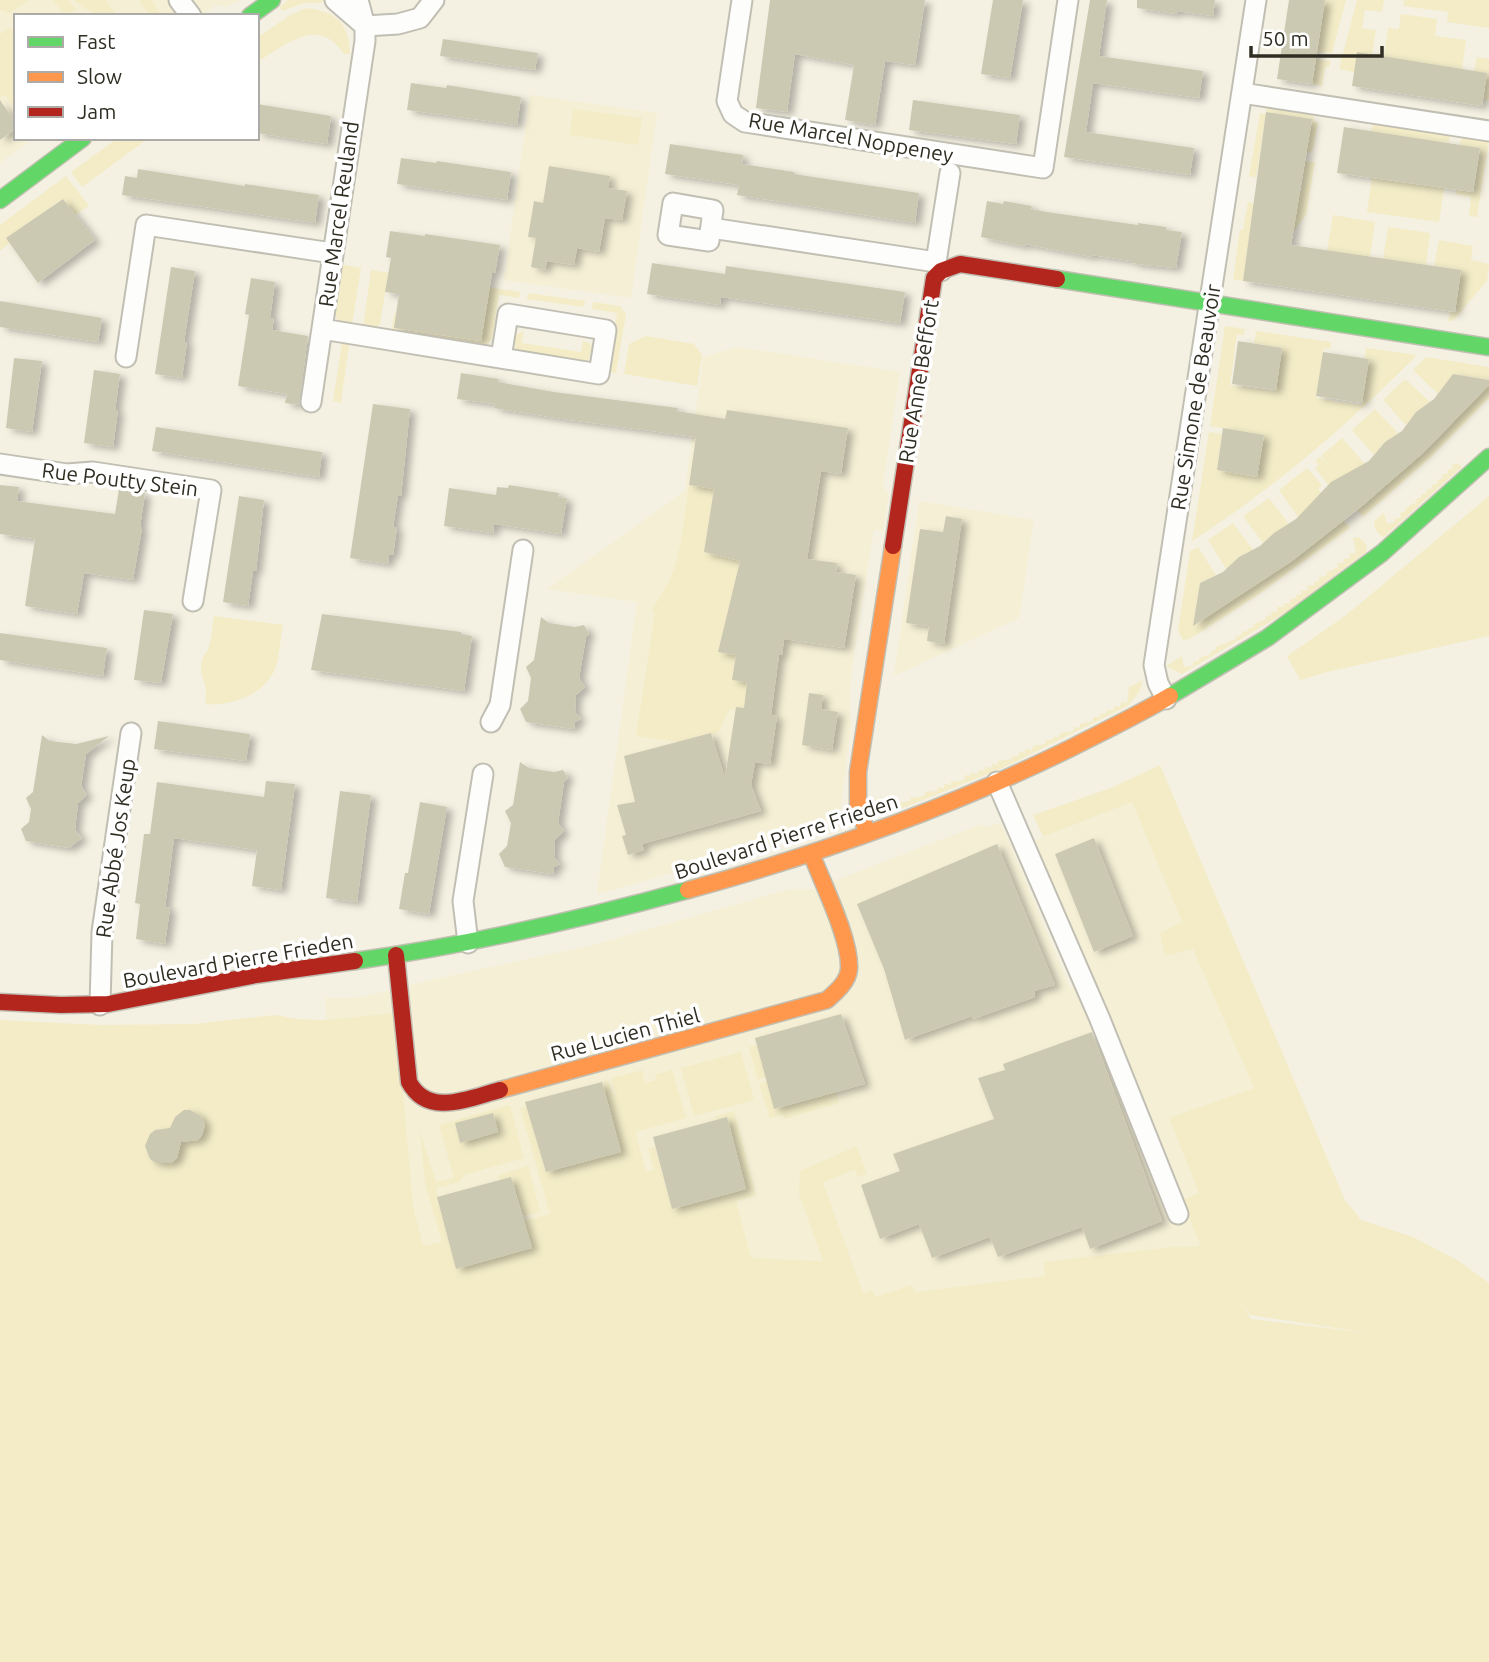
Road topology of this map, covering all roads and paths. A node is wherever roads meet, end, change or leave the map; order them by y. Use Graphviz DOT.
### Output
graph roads {
  1 [pos="272,0"];
  2 [pos="335,0"];
  3 [pos="358,0"];
  4 [pos="434,0"];
  5 [pos="742,0"];
  6 [pos="1068,0"];
  7 [pos="1256,0"];
  8 [pos="253,14"];
  9 [pos="365,26"];
  10 [pos="1242,93"];
  11 [pos="1489,131"];
  12 [pos="80,140"];
  13 [pos="950,173"];
  14 [pos="0,200"];
  15 [pos="711,228"];
  16 [pos="332,253"];
  17 [pos="938,267"];
  18 [pos="1209,304"];
  19 [pos="322,329"];
  20 [pos="1489,347"];
  21 [pos="127,356"];
  22 [pos="501,358"];
  23 [pos="311,402"];
  24 [pos="1489,457"];
  25 [pos="0,464"];
  26 [pos="523,550"];
  27 [pos="193,601"];
  28 [pos="1166,699"];
  29 [pos="491,722"];
  30 [pos="131,733"];
  31 [pos="483,774"];
  32 [pos="997,782"];
  33 [pos="867,834"];
  34 [pos="811,853"];
  35 [pos="468,943"];
  36 [pos="396,955"];
  37 [pos="0,1002"];
  38 [pos="100,1005"];
  39 [pos="1178,1214"];
  1 -- 8 [label="street"];
  2 -- 9 [label="street"];
  3 -- 9 [label="street"];
  4 -- 9 [label="street"];
  5 -- 6 [label="street, Rue Marcel Noppeney"];
  7 -- 10 [label="street, Rue Simone de Beauvoir"];
  9 -- 16 [label="street, Rue Marcel Reuland"];
  10 -- 11 [label="street"];
  10 -- 18 [label="street, Rue Simone de Beauvoir"];
  12 -- 14 [label="street"];
  13 -- 17 [label="street, Rue Anne Beffort"];
  15 -- 17 [label="street"];
  16 -- 19 [label="street, Rue Marcel Reuland"];
  16 -- 21 [label="street"];
  17 -- 18 [label="street, Rue Anne Beffort"];
  17 -- 33 [label="street, Rue Anne Beffort"];
  18 -- 20 [label="street, Rue Anne Beffort"];
  18 -- 28 [label="street, Rue Simone de Beauvoir"];
  19 -- 22 [label="street"];
  19 -- 23 [label="street, Rue Marcel Reuland"];
  22 -- 22 [label="street"];
  24 -- 28 [label="street, Boulevard Pierre Frieden"];
  25 -- 27 [label="street, Rue Poutty Stein"];
  26 -- 29 [label="street"];
  28 -- 32 [label="street, Boulevard Pierre Frieden"];
  30 -- 38 [label="street, Rue Abbé Jos Keup"];
  31 -- 35 [label="street"];
  32 -- 33 [label="street, Boulevard Pierre Frieden"];
  32 -- 39 [label="street"];
  33 -- 34 [label="street, Boulevard Pierre Frieden"];
  34 -- 35 [label="street, Boulevard Pierre Frieden"];
  34 -- 36 [label="street, Rue Lucien Thiel"];
  35 -- 36 [label="street, Boulevard Pierre Frieden"];
  36 -- 38 [label="street, Boulevard Pierre Frieden"];
  37 -- 38 [label="street, Boulevard Pierre Frieden"];
}
